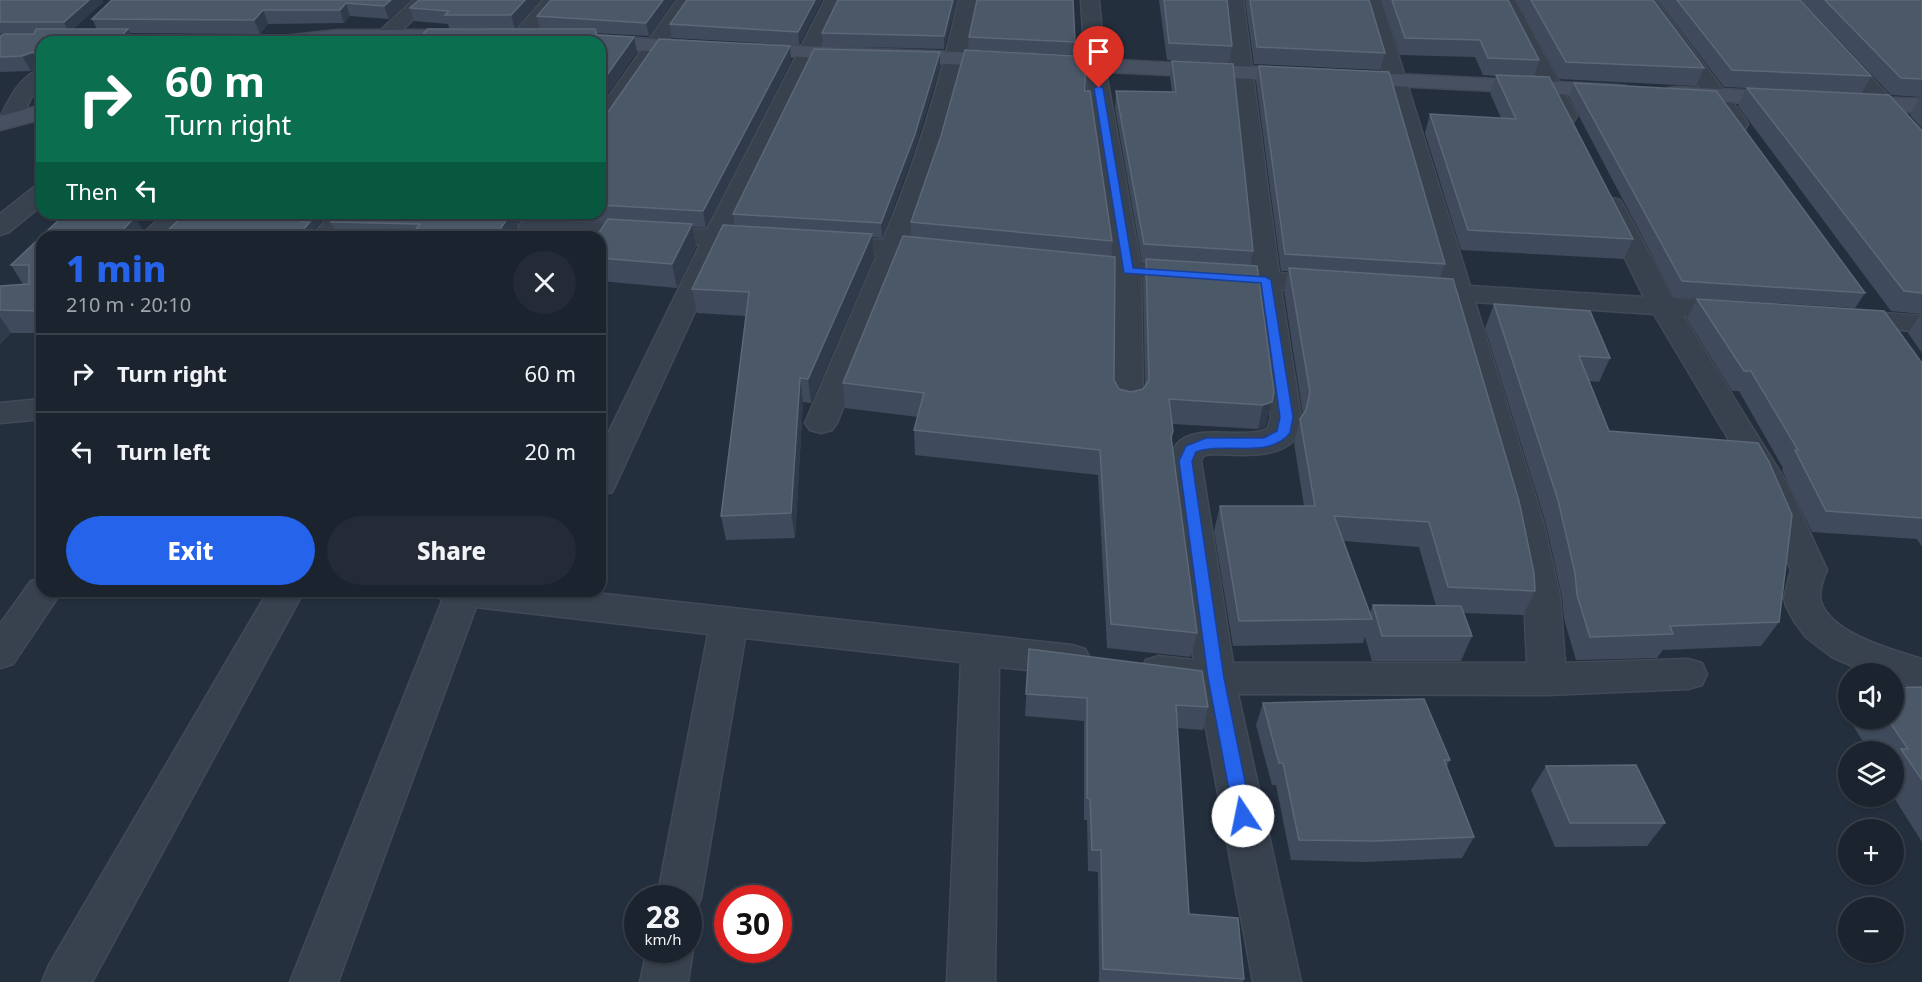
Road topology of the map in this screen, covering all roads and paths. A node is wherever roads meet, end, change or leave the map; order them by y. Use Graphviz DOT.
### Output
graph roads {
  1 [pos="424,0"];
  2 [pos="553,0"];
  3 [pos="686,0"];
  4 [pos="834,0"];
  5 [pos="968,0"];
  6 [pos="1090,0"];
  7 [pos="1234,0"];
  8 [pos="1372,0"];
  9 [pos="1506,0"];
  10 [pos="1646,0"];
  11 [pos="1788,0"];
  12 [pos="94,24"];
  13 [pos="81,36"];
  14 [pos="385,36"];
  15 [pos="508,36"];
  16 [pos="0,41"];
  17 [pos="36,41"];
  18 [pos="606,42"];
  19 [pos="654,45"];
  20 [pos="808,54"];
  21 [pos="956,58"];
  22 [pos="1095,66"];
  23 [pos="1242,72"];
  24 [pos="36,79"];
  25 [pos="1395,80"];
  26 [pos="1551,87"];
  27 [pos="1634,91"];
  28 [pos="1657,92"];
  29 [pos="1716,95"];
  30 [pos="11,96"];
  31 [pos="1806,100"];
  32 [pos="1828,102"];
  33 [pos="1885,105"];
  34 [pos="1922,106"];
  35 [pos="36,114"];
  36 [pos="606,115"];
  37 [pos="5,122"];
  38 [pos="1578,139"];
  39 [pos="1750,142"];
  40 [pos="1922,144"];
  41 [pos="1599,181"];
  42 [pos="36,198"];
  43 [pos="173,219"];
  44 [pos="341,219"];
  45 [pos="531,226"];
  46 [pos="0,227"];
  47 [pos="159,231"];
  48 [pos="329,231"];
  49 [pos="716,238"];
  50 [pos="893,248"];
  51 [pos="964,255"];
  52 [pos="1046,263"];
  53 [pos="1128,271"];
  54 [pos="1266,280"];
  55 [pos="1357,286"];
  56 [pos="1391,288"];
  57 [pos="1860,292"];
  58 [pos="1459,293"];
  59 [pos="1663,306"];
  60 [pos="1766,313"];
  61 [pos="1823,316"];
  62 [pos="1881,320"];
  63 [pos="1922,324"];
  64 [pos="1901,349"];
  65 [pos="1128,404"];
  66 [pos="36,410"];
  67 [pos="0,413"];
  68 [pos="821,423"];
  69 [pos="606,471"];
  70 [pos="40,597"];
  71 [pos="283,597"];
  72 [pos="457,597"];
  73 [pos="560,597"];
  74 [pos="729,622"];
  75 [pos="980,649"];
  76 [pos="0,653"];
  77 [pos="1688,674"];
  78 [pos="1922,674"];
  79 [pos="1216,678"];
  80 [pos="1547,679"];
  81 [pos="681,885"];
  82 [pos="667,963"];
  83 [pos="66,982"];
  84 [pos="314,982"];
  85 [pos="664,982"];
  86 [pos="971,982"];
  87 [pos="1277,982"];
  1 -- 14 [label="street"];
  2 -- 15 [label="street"];
  3 -- 19 [label="street"];
  4 -- 20 [label="street"];
  5 -- 21 [label="street"];
  6 -- 22 [label="street"];
  7 -- 23 [label="street"];
  8 -- 25 [label="street"];
  9 -- 26 [label="street"];
  10 -- 29 [label="street"];
  11 -- 33 [label="street"];
  12 -- 13 [label="street"];
  16 -- 17 [label="street"];
  18 -- 19 [label="street"];
  19 -- 20 [label="street"];
  19 -- 36 [label="street"];
  20 -- 21 [label="street"];
  20 -- 49 [label="street"];
  21 -- 22 [label="street"];
  21 -- 50 [label="street"];
  22 -- 23 [label="street"];
  22 -- 53 [label="street"];
  23 -- 25 [label="street"];
  23 -- 54 [label="street"];
  24 -- 30 [label="street"];
  25 -- 26 [label="street"];
  25 -- 58 [label="street"];
  26 -- 27 [label="street"];
  26 -- 38 [label="street"];
  28 -- 29 [label="street"];
  29 -- 31 [label="street"];
  29 -- 39 [label="street"];
  30 -- 37 [label="street"];
  32 -- 33 [label="street"];
  33 -- 34 [label="street"];
  33 -- 40 [label="street"];
  35 -- 37 [label="street"];
  41 -- 59 [label="street"];
  42 -- 46 [label="street"];
  43 -- 47 [label="street"];
  44 -- 48 [label="street"];
  45 -- 49 [label="street"];
  49 -- 50 [label="street"];
  49 -- 69 [label="street"];
  50 -- 51 [label="street"];
  50 -- 68 [label="street"];
  52 -- 53 [label="street"];
  53 -- 54 [label="street"];
  53 -- 65 [label="street"];
  54 -- 55 [label="street"];
  54 -- 79 [label="street"];
  56 -- 58 [label="street"];
  57 -- 62 [label="street"];
  58 -- 59 [label="street"];
  58 -- 80 [label="street"];
  59 -- 60 [label="street"];
  59 -- 78 [label="street"];
  61 -- 62 [label="street"];
  62 -- 63 [label="street"];
  62 -- 64 [label="street"];
  66 -- 67 [label="street"];
  70 -- 76 [label="street"];
  71 -- 83 [label="street"];
  72 -- 84 [label="street"];
  73 -- 74 [label="street"];
  74 -- 75 [label="street"];
  74 -- 81 [label="street"];
  75 -- 79 [label="street"];
  75 -- 86 [label="street"];
  77 -- 80 [label="street"];
  79 -- 80 [label="street"];
  79 -- 87 [label="street"];
  82 -- 85 [label="street"];
}
